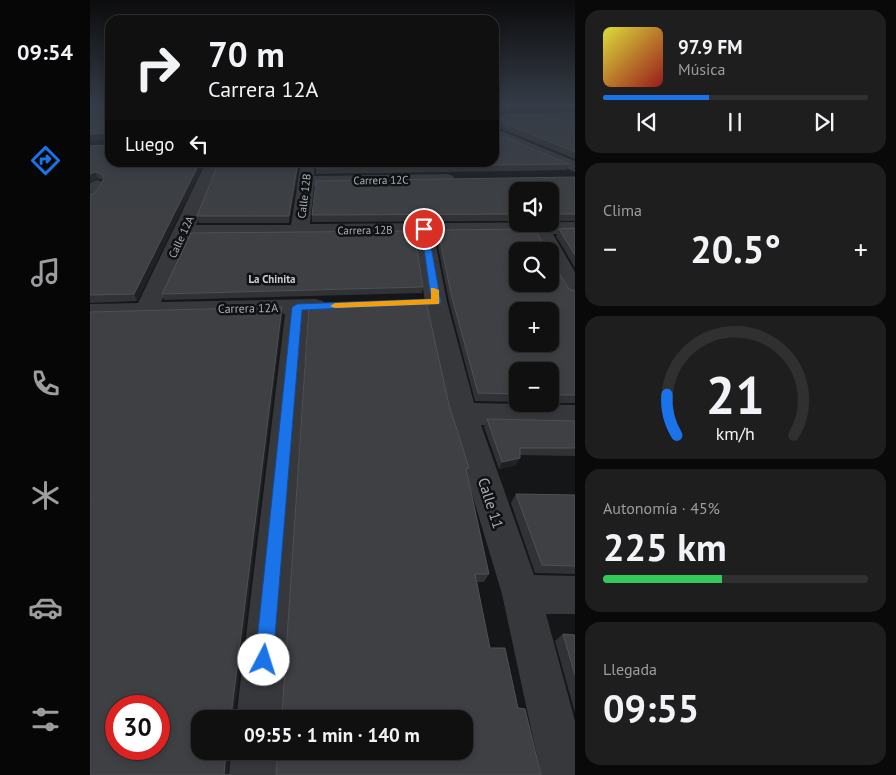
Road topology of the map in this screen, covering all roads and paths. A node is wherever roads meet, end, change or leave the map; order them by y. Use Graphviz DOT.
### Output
graph roads {
  1 [pos="517,142"];
  2 [pos="554,151"];
  3 [pos="575,157"];
  4 [pos="212,167"];
  5 [pos="307,167"];
  6 [pos="571,174"];
  7 [pos="465,179"];
  8 [pos="306,181"];
  9 [pos="509,228"];
  10 [pos="559,228"];
  11 [pos="575,228"];
  12 [pos="424,229"];
  13 [pos="300,230"];
  14 [pos="184,231"];
  15 [pos="542,232"];
  16 [pos="575,291"];
  17 [pos="337,306"];
  18 [pos="297,307"];
  19 [pos="146,310"];
  20 [pos="90,311"];
  21 [pos="462,414"];
  22 [pos="575,416"];
  23 [pos="521,594"];
  24 [pos="575,595"];
  25 [pos="259,710"];
  26 [pos="254,760"];
  27 [pos="253,775"];
  28 [pos="565,775"];
  1 -- 2 [label="street"];
  2 -- 3 [label="street"];
  2 -- 6 [label="street"];
  4 -- 14 [label="street, Calle 12A"];
  5 -- 8 [label="street, Calle 12B"];
  7 -- 8 [label="street, Carrera 12C"];
  8 -- 13 [label="street, Calle 12B"];
  9 -- 12 [label="street, Carrera 12B"];
  10 -- 11 [label="street, Carrera 12B"];
  12 -- 13 [label="street, Carrera 12B"];
  12 -- 21 [label="street, Calle 11"];
  13 -- 14 [label="street, Carrera 12B"];
  14 -- 19 [label="street, Calle 12A"];
  15 -- 16 [label="street"];
  17 -- 18 [label="street, Carrera 12A"];
  18 -- 19 [label="street, Carrera 12A"];
  18 -- 25 [label="street"];
  19 -- 20 [label="street, Carrera 12A"];
  21 -- 22 [label="street"];
  21 -- 23 [label="street, Calle 11"];
  23 -- 24 [label="street"];
  23 -- 28 [label="street, Calle 11"];
  26 -- 27 [label="street"];
}
